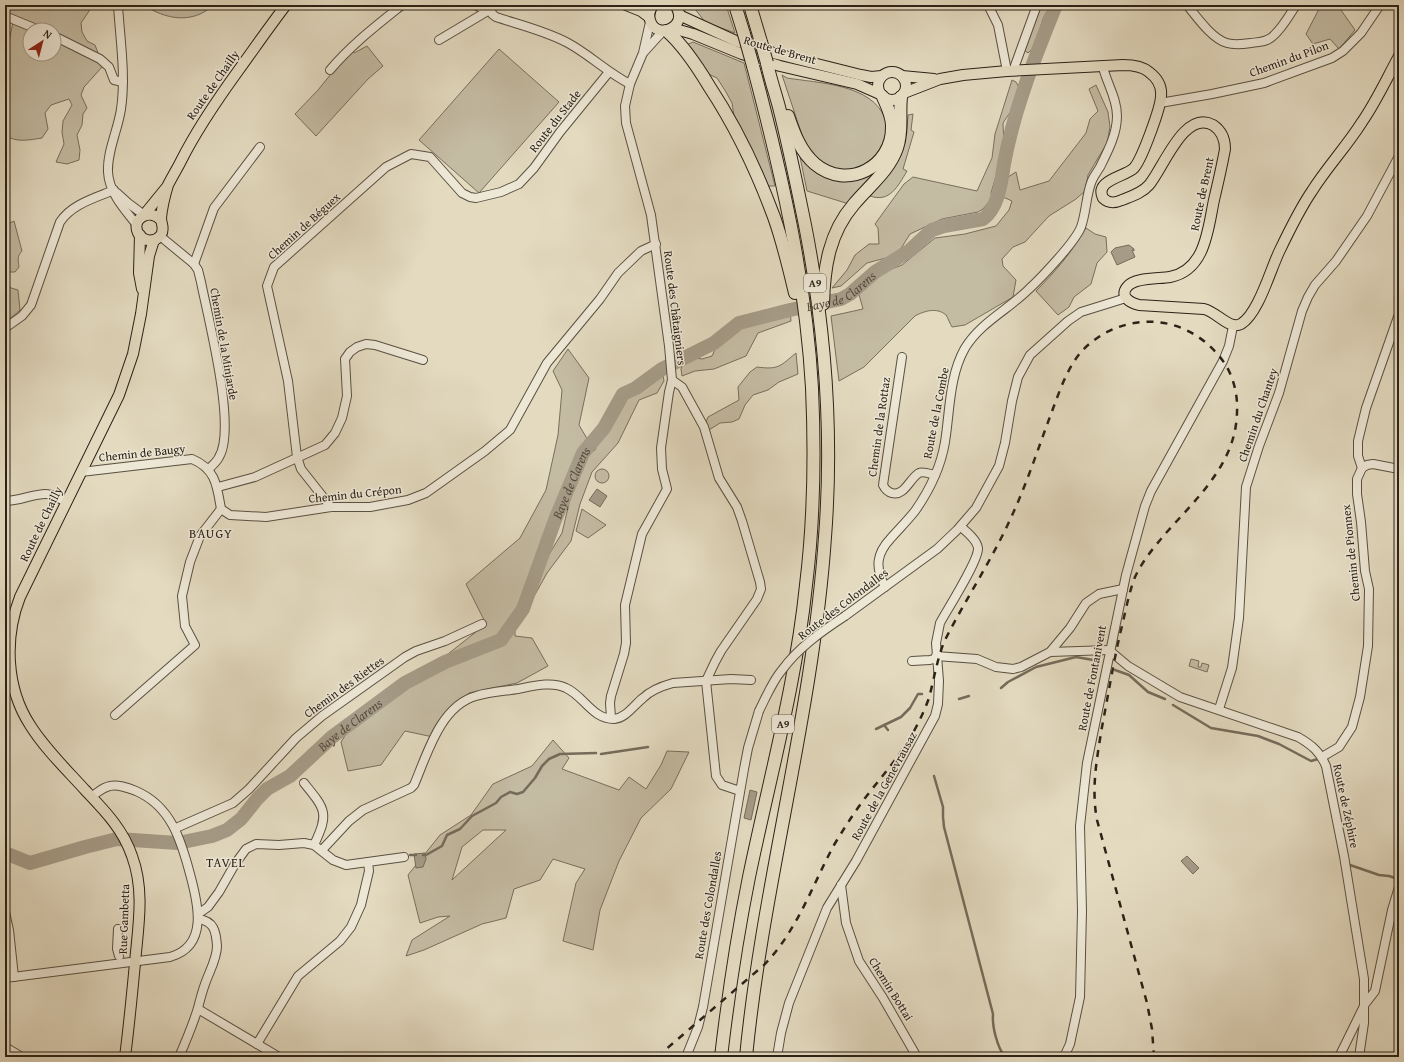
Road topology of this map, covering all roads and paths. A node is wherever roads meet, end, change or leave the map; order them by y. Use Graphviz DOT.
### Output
graph roads {
  1 [pos="118,5"];
  2 [pos="286,5"];
  3 [pos="402,5"];
  4 [pos="476,5"];
  5 [pos="626,5"];
  6 [pos="653,5"];
  7 [pos="675,5"];
  8 [pos="735,5"];
  9 [pos="750,5"];
  10 [pos="988,5"];
  11 [pos="1037,5"];
  12 [pos="1187,5"];
  13 [pos="1296,5"];
  14 [pos="1380,5"];
  15 [pos="492,7"];
  16 [pos="679,15"];
  17 [pos="5,16"];
  18 [pos="650,20"];
  19 [pos="22,23"];
  20 [pos="667,30"];
  21 [pos="62,40"];
  22 [pos="439,40"];
  23 [pos="643,53"];
  24 [pos="1399,56"];
  25 [pos="1103,67"];
  26 [pos="769,68"];
  27 [pos="330,70"];
  28 [pos="1015,71"];
  29 [pos="609,72"];
  30 [pos="882,76"];
  31 [pos="902,76"];
  32 [pos="940,79"];
  33 [pos="122,82"];
  34 [pos="630,84"];
  35 [pos="903,95"];
  36 [pos="882,96"];
  37 [pos="1160,103"];
  38 [pos="260,147"];
  39 [pos="1399,156"];
  40 [pos="519,184"];
  41 [pos="168,185"];
  42 [pos="114,190"];
  43 [pos="144,215"];
  44 [pos="161,220"];
  45 [pos="138,230"];
  46 [pos="157,238"];
  47 [pos="656,244"];
  48 [pos="194,264"];
  49 [pos="143,294"];
  50 [pos="1126,298"];
  51 [pos="1399,314"];
  52 [pos="1233,326"];
  53 [pos="5,328"];
  54 [pos="808,347"];
  55 [pos="822,349"];
  56 [pos="902,357"];
  57 [pos="423,360"];
  58 [pos="672,377"];
  59 [pos="297,457"];
  60 [pos="1362,468"];
  61 [pos="209,469"];
  62 [pos="1399,469"];
  63 [pos="81,472"];
  64 [pos="935,475"];
  65 [pos="218,487"];
  66 [pos="5,500"];
  67 [pos="66,502"];
  68 [pos="331,507"];
  69 [pos="221,509"];
  70 [pos="961,526"];
  71 [pos="885,587"];
  72 [pos="1123,589"];
  73 [pos="482,624"];
  74 [pos="1110,650"];
  75 [pos="1050,652"];
  76 [pos="937,657"];
  77 [pos="912,661"];
  78 [pos="7,665"];
  79 [pos="751,680"];
  80 [pos="706,681"];
  81 [pos="1219,709"];
  82 [pos="115,715"];
  83 [pos="611,718"];
  84 [pos="1322,757"];
  85 [pos="304,783"];
  86 [pos="740,791"];
  87 [pos="91,797"];
  88 [pos="176,828"];
  89 [pos="314,845"];
  90 [pos="322,850"];
  91 [pos="404,857"];
  92 [pos="368,862"];
  93 [pos="841,885"];
  94 [pos="1399,887"];
  95 [pos="5,912"];
  96 [pos="198,917"];
  97 [pos="118,928"];
  98 [pos="119,956"];
  99 [pos="135,961"];
  100 [pos="14,976"];
  101 [pos="5,978"];
  102 [pos="1365,1004"];
  103 [pos="198,1008"];
  104 [pos="257,1044"];
  105 [pos="5,1047"];
  106 [pos="1399,1052"];
  107 [pos="22,1057"];
  108 [pos="125,1057"];
  109 [pos="179,1057"];
  110 [pos="279,1057"];
  111 [pos="686,1057"];
  112 [pos="721,1057"];
  113 [pos="746,1057"];
  114 [pos="777,1057"];
  115 [pos="917,1057"];
  116 [pos="1064,1057"];
  117 [pos="1339,1057"];
  118 [pos="1359,1057"];
  119 [pos="1396,1057"];
  1 -- 33 [label="street"];
  2 -- 41 [label="main road, Route de Chailly"];
  3 -- 27 [label="street"];
  4 -- 15 [label="street"];
  5 -- 18 [label="main road"];
  6 -- 18 [label="main road"];
  7 -- 16 [label="main road"];
  8 -- 54 [label="highway, A9, bridge"];
  9 -- 26 [label="highway, A9, bridge"];
  10 -- 28 [label="street"];
  11 -- 28 [label="street"];
  12 -- 13 [label="street"];
  14 -- 37 [label="street, Chemin du Pilon"];
  15 -- 22 [label="street"];
  15 -- 29 [label="street"];
  16 -- 20 [label="main road"];
  16 -- 30 [label="main road, Route de Brent"];
  17 -- 19 [label="street"];
  18 -- 20 [label="main road, Route de Brent"];
  18 -- 23 [label="street, Route des Châtaigniers"];
  20 -- 23 [label="street, Route des Châtaigniers"];
  20 -- 36 [label="main road, Route de Brent"];
  20 -- 54 [label="highway"];
  21 -- 33 [label="street"];
  23 -- 34 [label="street, Route des Châtaigniers"];
  24 -- 52 [label="main road"];
  25 -- 28 [label="main road, Route de Brent"];
  25 -- 37 [label="main road, Route de Brent"];
  25 -- 64 [label="street, Route de la Combe"];
  26 -- 36 [label="highway"];
  26 -- 55 [label="highway, A9"];
  28 -- 32 [label="main road, Route de Brent"];
  29 -- 34 [label="street"];
  29 -- 40 [label="street, Route du Stade"];
  30 -- 31 [label="main road"];
  30 -- 36 [label="main road"];
  31 -- 32 [label="main road, Route de Brent"];
  31 -- 35 [label="main road"];
  32 -- 35 [label="main road, Route de Brent"];
  33 -- 42 [label="street"];
  34 -- 47 [label="street, Route des Châtaigniers"];
  35 -- 36 [label="main road"];
  35 -- 55 [label="highway"];
  37 -- 50 [label="main road, Route de Brent"];
  38 -- 48 [label="street"];
  39 -- 81 [label="street, Chemin du Chantey"];
  40 -- 59 [label="street, Chemin de Béguex"];
  41 -- 43 [label="main road, Route de Chailly"];
  41 -- 44 [label="main road, Route de Chailly"];
  42 -- 43 [label="street"];
  42 -- 45 [label="street"];
  42 -- 53 [label="street"];
  43 -- 44 [label="main road"];
  43 -- 45 [label="main road"];
  44 -- 46 [label="main road"];
  45 -- 46 [label="main road"];
  45 -- 49 [label="main road, Route de Chailly"];
  46 -- 48 [label="street, Chemin de la Minjarde"];
  46 -- 49 [label="main road, Route de Chailly"];
  47 -- 58 [label="street, Route des Châtaigniers"];
  47 -- 68 [label="street, Chemin du Crépon"];
  48 -- 61 [label="street, Chemin de la Minjarde"];
  49 -- 63 [label="main road, Route de Chailly"];
  50 -- 52 [label="main road"];
  50 -- 70 [label="street, Route des Colondalles"];
  51 -- 60 [label="street"];
  52 -- 72 [label="street, Route de Fontanivent"];
  54 -- 112 [label="highway, A9"];
  55 -- 113 [label="highway, A9"];
  56 -- 64 [label="street, Chemin de la Rottaz"];
  57 -- 59 [label="street"];
  58 -- 80 [label="street, Route des Châtaigniers"];
  58 -- 83 [label="street"];
  59 -- 65 [label="street"];
  59 -- 68 [label="street, Chemin de Béguex"];
  60 -- 62 [label="street"];
  60 -- 84 [label="street, Chemin de Pionnex"];
  61 -- 63 [label="street, Chemin de Baugy"];
  61 -- 65 [label="street"];
  63 -- 67 [label="main road, Route de Chailly"];
  64 -- 71 [label="street, Route de la Combe"];
  65 -- 69 [label="street"];
  66 -- 67 [label="street"];
  67 -- 78 [label="main road, Route de Chailly"];
  68 -- 69 [label="street, Chemin du Crépon"];
  69 -- 82 [label="street"];
  70 -- 71 [label="street, Route des Colondalles"];
  70 -- 76 [label="street, Route de la Genevrausaz"];
  71 -- 86 [label="street, Route des Colondalles, bridge"];
  72 -- 74 [label="street, Route de Fontanivent"];
  72 -- 75 [label="street"];
  73 -- 88 [label="street, Chemin des Riettes"];
  74 -- 75 [label="street"];
  74 -- 81 [label="street, Route de Zéphire"];
  74 -- 116 [label="street, Route de Fontanivent"];
  75 -- 76 [label="street"];
  76 -- 77 [label="street"];
  76 -- 93 [label="street, Route de la Genevrausaz"];
  78 -- 87 [label="main road, Route de Chailly"];
  79 -- 80 [label="street"];
  80 -- 83 [label="street"];
  80 -- 86 [label="street"];
  81 -- 84 [label="street, Route de Zéphire"];
  83 -- 90 [label="street"];
  84 -- 102 [label="street, Route de Zéphire"];
  85 -- 89 [label="street"];
  86 -- 111 [label="street, Route des Colondalles"];
  87 -- 88 [label="street"];
  87 -- 99 [label="main road, Rue Gambetta"];
  88 -- 96 [label="street"];
  89 -- 90 [label="street"];
  89 -- 96 [label="street"];
  90 -- 92 [label="street"];
  91 -- 92 [label="street"];
  92 -- 104 [label="street"];
  93 -- 114 [label="street, Route de la Genevrausaz"];
  93 -- 115 [label="street, Chemin Bottai"];
  94 -- 102 [label="street"];
  95 -- 100 [label="street"];
  96 -- 99 [label="street"];
  96 -- 103 [label="street"];
  97 -- 98 [label="street"];
  99 -- 100 [label="street"];
  99 -- 108 [label="main road, Rue Gambetta"];
  100 -- 101 [label="street"];
  102 -- 117 [label="street"];
  102 -- 118 [label="street, Route de Zéphire"];
  103 -- 104 [label="street"];
  103 -- 109 [label="street"];
  104 -- 110 [label="street"];
  105 -- 107 [label="street"];
  106 -- 119 [label="street"];
}
